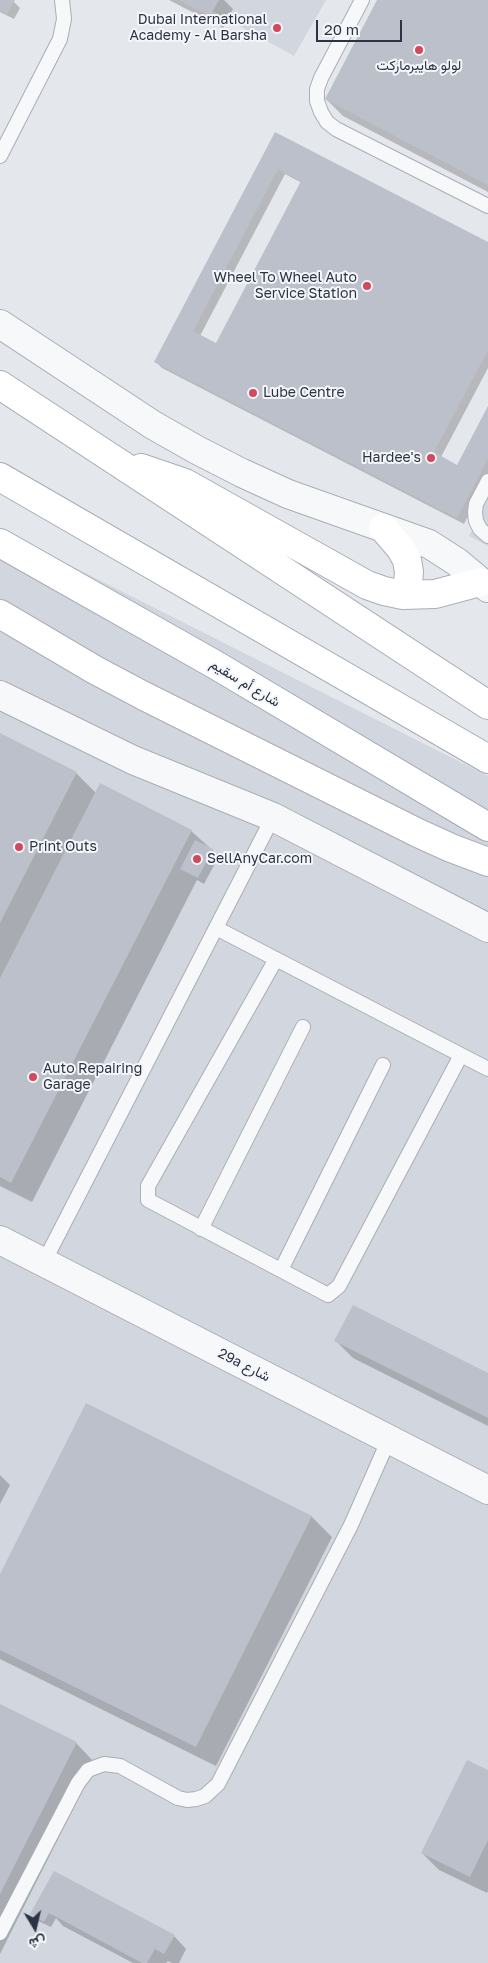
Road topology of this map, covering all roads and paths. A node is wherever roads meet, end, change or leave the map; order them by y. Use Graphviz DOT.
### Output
graph roads {
  1 [pos="62,0"];
  2 [pos="73,0"];
  3 [pos="362,0"];
  4 [pos="64,19"];
  5 [pos="0,156"];
  6 [pos="488,206"];
  7 [pos="0,324"];
  8 [pos="0,384"];
  9 [pos="119,464"];
  10 [pos="0,477"];
  11 [pos="488,480"];
  12 [pos="383,528"];
  13 [pos="488,536"];
  14 [pos="0,543"];
  15 [pos="485,584"];
  16 [pos="403,596"];
  17 [pos="0,614"];
  18 [pos="0,695"];
  19 [pos="488,705"];
  20 [pos="480,754"];
  21 [pos="273,817"];
  22 [pos="488,827"];
  23 [pos="488,862"];
  24 [pos="216,928"];
  25 [pos="488,928"];
  26 [pos="276,959"];
  27 [pos="303,1027"];
  28 [pos="461,1055"];
  29 [pos="382,1065"];
  30 [pos="488,1069"];
  31 [pos="201,1229"];
  32 [pos="0,1240"];
  33 [pos="44,1262"];
  34 [pos="281,1270"];
  35 [pos="389,1439"];
  36 [pos="488,1490"];
  37 [pos="0,1933"];
  1 -- 4 [label="lane"];
  2 -- 4 [label="lane"];
  3 -- 6 [label="lane"];
  4 -- 5 [label="lane"];
  7 -- 12 [label="street"];
  8 -- 9 [label="main road"];
  9 -- 16 [label="main road"];
  9 -- 19 [label="main road"];
  10 -- 20 [label="main road"];
  11 -- 13 [label="lane"];
  12 -- 15 [label="street"];
  12 -- 16 [label="main road"];
  14 -- 22 [label="main road, شارع أم سقيم"];
  15 -- 16 [label="main road"];
  17 -- 23 [label="main road"];
  18 -- 21 [label="street"];
  21 -- 24 [label="lane"];
  21 -- 25 [label="street"];
  24 -- 26 [label="lane"];
  24 -- 33 [label="lane"];
  26 -- 28 [label="lane"];
  26 -- 31 [label="lane"];
  27 -- 31 [label="lane"];
  28 -- 30 [label="lane"];
  28 -- 34 [label="lane"];
  29 -- 34 [label="lane"];
  31 -- 34 [label="lane"];
  32 -- 33 [label="street, 29a شارع"];
  33 -- 35 [label="street, 29a شارع"];
  35 -- 36 [label="street, 29a شارع"];
  35 -- 37 [label="lane"];
}
